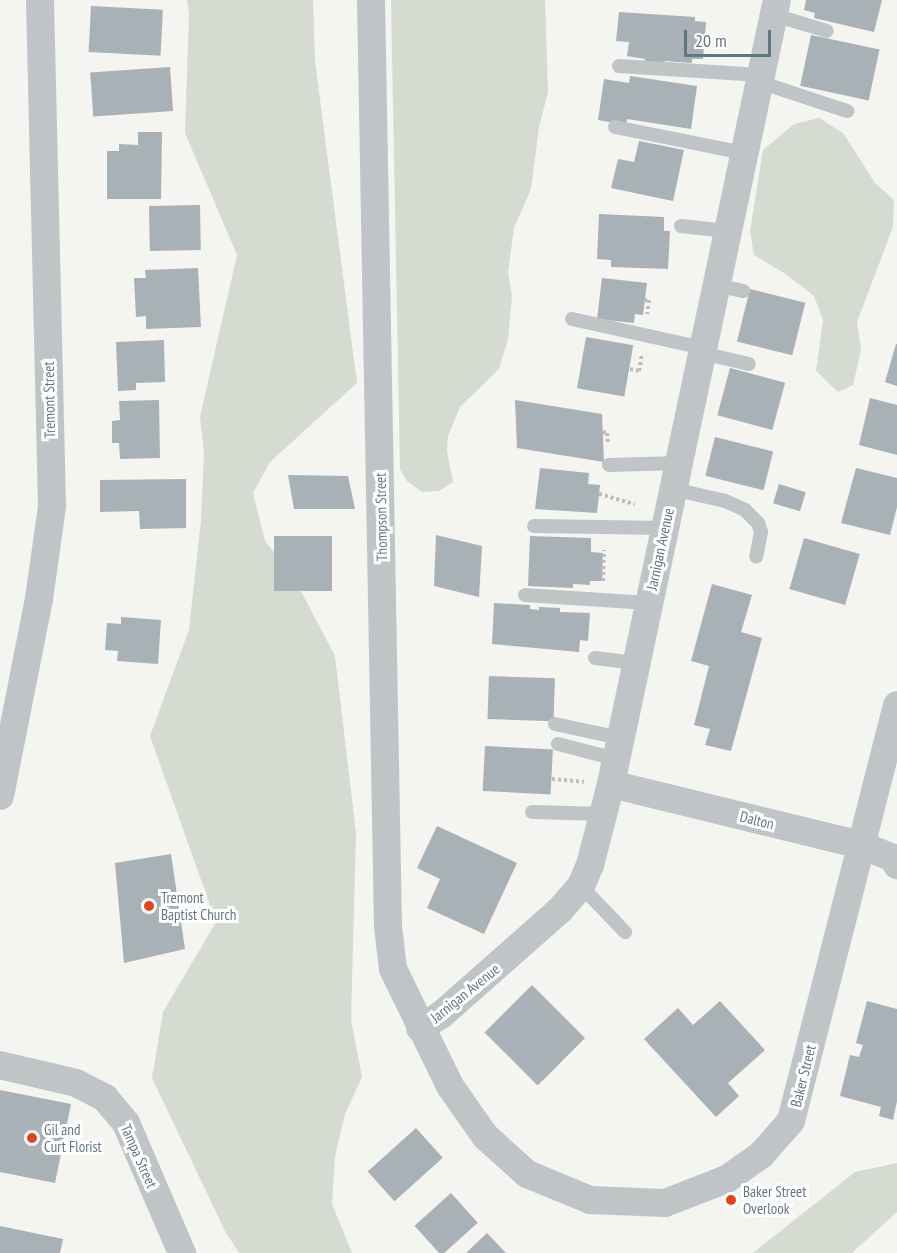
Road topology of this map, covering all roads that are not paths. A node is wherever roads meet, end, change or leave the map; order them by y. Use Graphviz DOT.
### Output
graph roads {
  1 [pos="40,0"];
  2 [pos="371,0"];
  3 [pos="776,8"];
  4 [pos="827,32"];
  5 [pos="618,66"];
  6 [pos="760,78"];
  7 [pos="847,111"];
  8 [pos="615,127"];
  9 [pos="744,153"];
  10 [pos="681,226"];
  11 [pos="728,231"];
  12 [pos="572,320"];
  13 [pos="702,351"];
  14 [pos="749,364"];
  15 [pos="609,465"];
  16 [pos="676,476"];
  17 [pos="534,526"];
  18 [pos="665,528"];
  19 [pos="756,557"];
  20 [pos="525,595"];
  21 [pos="649,603"];
  22 [pos="595,658"];
  23 [pos="636,663"];
  24 [pos="897,705"];
  25 [pos="555,724"];
  26 [pos="558,744"];
  27 [pos="616,760"];
  28 [pos="0,796"];
  29 [pos="532,812"];
  30 [pos="603,814"];
  31 [pos="861,845"];
  32 [pos="897,865"];
  33 [pos="581,886"];
  34 [pos="625,932"];
  35 [pos="420,1028"];
  36 [pos="0,1065"];
  37 [pos="182,1253"];
  1 -- 28 [label="street, Tremont Street"];
  2 -- 35 [label="street, Thompson Street"];
  3 -- 4 [label="lane"];
  3 -- 6 [label="street, Jarnigan Avenue"];
  5 -- 6 [label="lane"];
  6 -- 7 [label="lane"];
  6 -- 9 [label="street, Jarnigan Avenue"];
  8 -- 9 [label="lane"];
  9 -- 11 [label="street, Jarnigan Avenue"];
  10 -- 11 [label="lane"];
  11 -- 13 [label="street, Jarnigan Avenue"];
  12 -- 13 [label="lane"];
  13 -- 14 [label="lane"];
  13 -- 16 [label="street, Jarnigan Avenue"];
  15 -- 16 [label="lane"];
  16 -- 18 [label="street, Jarnigan Avenue"];
  16 -- 19 [label="lane"];
  17 -- 18 [label="lane"];
  18 -- 21 [label="street, Jarnigan Avenue"];
  20 -- 21 [label="lane"];
  21 -- 23 [label="street, Jarnigan Avenue"];
  22 -- 23 [label="lane"];
  23 -- 27 [label="street, Jarnigan Avenue"];
  24 -- 31 [label="street, Baker Street"];
  25 -- 27 [label="lane"];
  26 -- 27 [label="lane"];
  27 -- 30 [label="street, Jarnigan Avenue"];
  27 -- 31 [label="street, Dalton"];
  29 -- 30 [label="lane"];
  30 -- 33 [label="street, Jarnigan Avenue"];
  31 -- 32 [label="street, Dalton"];
  31 -- 35 [label="street, Baker Street"];
  33 -- 34 [label="lane"];
  33 -- 35 [label="street, Jarnigan Avenue"];
  36 -- 37 [label="street, Tampa Street"];
}
